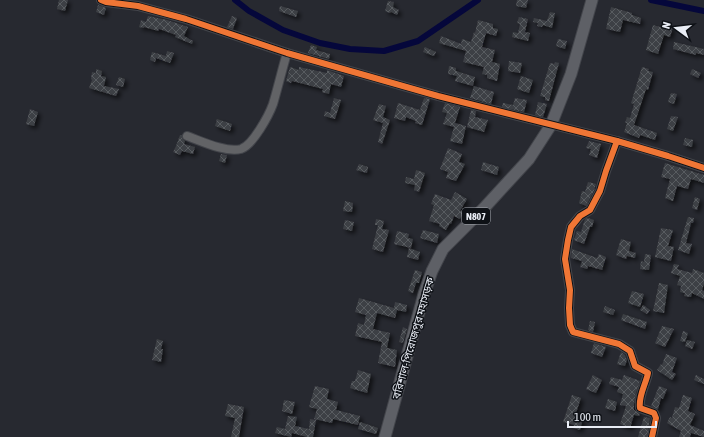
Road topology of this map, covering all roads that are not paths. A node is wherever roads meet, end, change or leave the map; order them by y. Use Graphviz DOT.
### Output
graph roads {
  1 [pos="101,0"];
  2 [pos="591,3"];
  3 [pos="287,53"];
  4 [pos="551,126"];
  5 [pos="187,136"];
  6 [pos="617,142"];
  7 [pos="704,168"];
  8 [pos="385,437"];
  9 [pos="652,437"];
  1 -- 3 [label="street"];
  2 -- 4 [label="highway, বরিশাল-পিরোজপুর মহাসড়ক / N807"];
  3 -- 4 [label="street"];
  3 -- 5 [label="street"];
  4 -- 6 [label="street"];
  4 -- 8 [label="highway, বরিশাল-পিরোজপুর মহাসড়ক / N807"];
  6 -- 7 [label="street"];
  6 -- 9 [label="street"];
}
